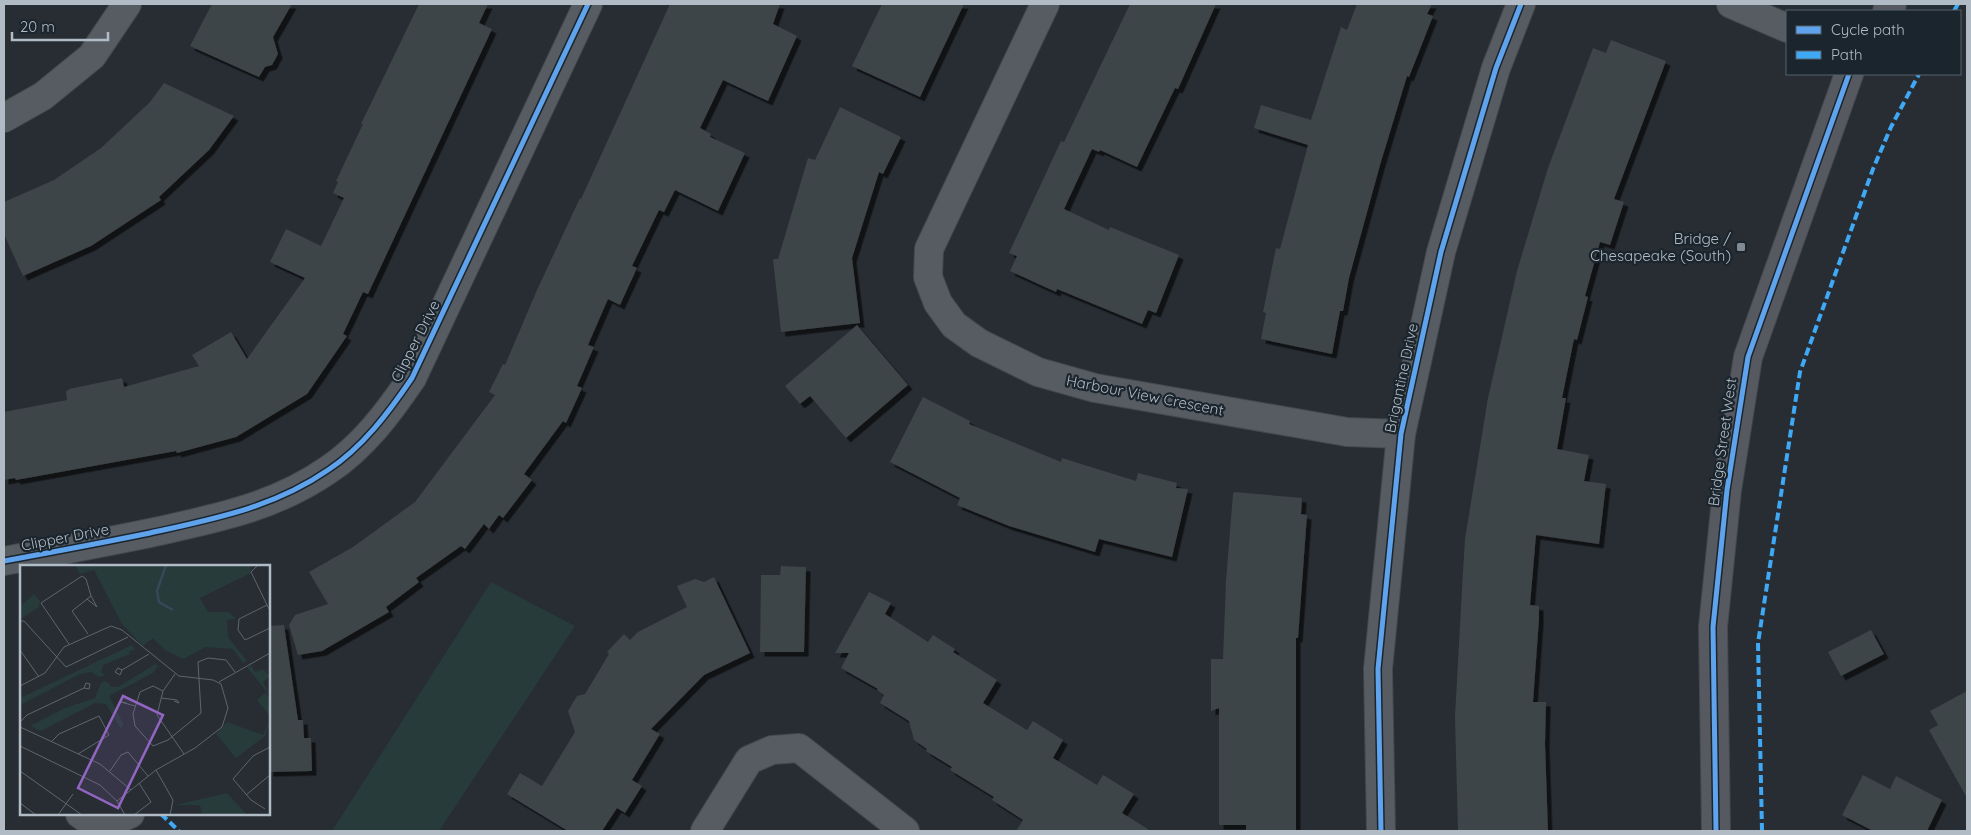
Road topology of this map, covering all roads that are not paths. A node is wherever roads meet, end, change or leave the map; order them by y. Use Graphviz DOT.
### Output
graph roads {
  1 [pos="127,4"];
  2 [pos="588,4"];
  3 [pos="1045,4"];
  4 [pos="1521,4"];
  5 [pos="1732,4"];
  6 [pos="1786,28"];
  7 [pos="1850,75"];
  8 [pos="4,118"];
  9 [pos="1401,434"];
  10 [pos="68,558"];
  11 [pos="4,560"];
  12 [pos="82,815"];
  13 [pos="128,815"];
  14 [pos="705,831"];
  15 [pos="905,831"];
  16 [pos="1381,831"];
  17 [pos="1716,831"];
  1 -- 8 [label="street"];
  2 -- 10 [label="street, Clipper Drive"];
  3 -- 9 [label="street, Harbour View Crescent"];
  4 -- 9 [label="street, Brigantine Drive"];
  5 -- 6 [label="street"];
  7 -- 17 [label="main road, Bridge Street West"];
  9 -- 16 [label="street, Brigantine Drive"];
  10 -- 11 [label="street, Clipper Drive"];
  12 -- 13 [label="street"];
  14 -- 15 [label="street"];
}
